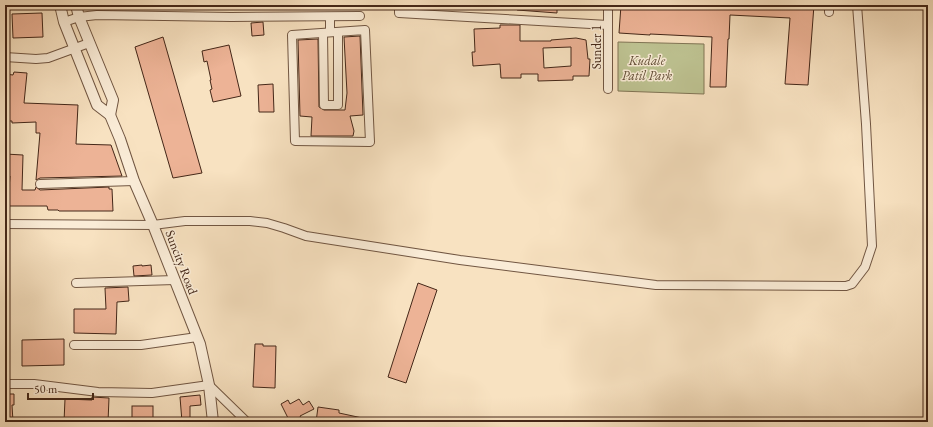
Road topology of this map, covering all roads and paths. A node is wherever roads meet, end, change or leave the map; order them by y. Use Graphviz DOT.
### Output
graph roads {
  1 [pos="60,5"];
  2 [pos="76,5"];
  3 [pos="399,5"];
  4 [pos="608,5"];
  5 [pos="856,5"];
  6 [pos="330,16"];
  7 [pos="360,16"];
  8 [pos="79,18"];
  9 [pos="64,22"];
  10 [pos="608,25"];
  11 [pos="330,32"];
  12 [pos="89,43"];
  13 [pos="74,48"];
  14 [pos="5,57"];
  15 [pos="608,89"];
  16 [pos="110,116"];
  17 [pos="134,181"];
  18 [pos="40,184"];
  19 [pos="5,224"];
  20 [pos="153,225"];
  21 [pos="175,280"];
  22 [pos="76,283"];
  23 [pos="198,337"];
  24 [pos="74,345"];
  25 [pos="5,384"];
  26 [pos="209,385"];
  27 [pos="214,422"];
  28 [pos="247,422"];
  1 -- 9 [label="street, Suncity Road"];
  2 -- 8 [label="street, Suncity Road"];
  3 -- 10 [label="street"];
  4 -- 10 [label="street, Sunder 1"];
  5 -- 20 [label="street"];
  6 -- 7 [label="street"];
  6 -- 8 [label="street"];
  6 -- 11 [label="street"];
  8 -- 9 [label="street"];
  8 -- 12 [label="street, Suncity Road"];
  9 -- 13 [label="street, Suncity Road"];
  10 -- 15 [label="street, Sunder 1"];
  11 -- 11 [label="street"];
  11 -- 11 [label="street"];
  12 -- 13 [label="street"];
  12 -- 16 [label="street, Suncity Road"];
  13 -- 14 [label="street"];
  13 -- 16 [label="street, Suncity Road"];
  16 -- 17 [label="street, Suncity Road"];
  17 -- 18 [label="street"];
  17 -- 20 [label="street, Suncity Road"];
  19 -- 20 [label="street"];
  20 -- 21 [label="street, Suncity Road"];
  21 -- 22 [label="street"];
  21 -- 23 [label="street, Suncity Road"];
  23 -- 24 [label="street"];
  23 -- 26 [label="street, Suncity Road"];
  25 -- 26 [label="street"];
  26 -- 27 [label="street, Suncity Road"];
  26 -- 28 [label="street"];
}
